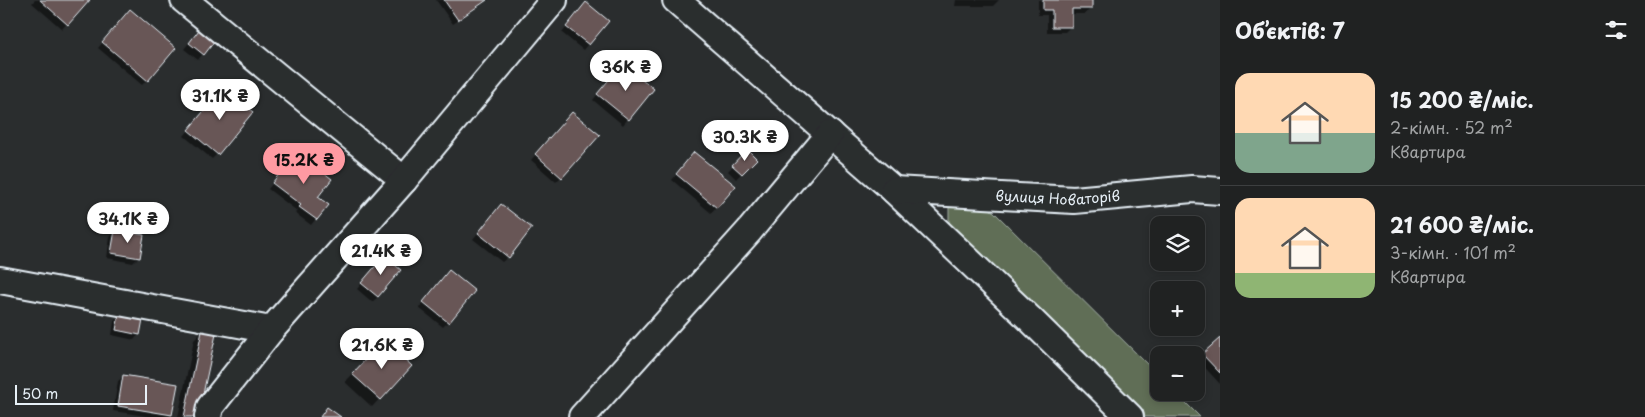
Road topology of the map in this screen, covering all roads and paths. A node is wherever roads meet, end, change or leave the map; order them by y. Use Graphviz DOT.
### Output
graph roads {
  1 [pos="184,0"];
  2 [pos="554,0"];
  3 [pos="676,0"];
  4 [pos="830,134"];
  5 [pos="404,180"];
  6 [pos="894,190"];
  7 [pos="1220,190"];
  8 [pos="0,280"];
  9 [pos="271,330"];
  10 [pos="208,417"];
  11 [pos="582,417"];
  12 [pos="1130,417"];
  1 -- 5 [label="street"];
  2 -- 5 [label="street"];
  3 -- 4 [label="street"];
  4 -- 6 [label="street"];
  4 -- 11 [label="street"];
  5 -- 9 [label="street"];
  6 -- 7 [label="street, вулиця Новаторів"];
  6 -- 12 [label="street"];
  8 -- 9 [label="street"];
  9 -- 10 [label="street"];
}
